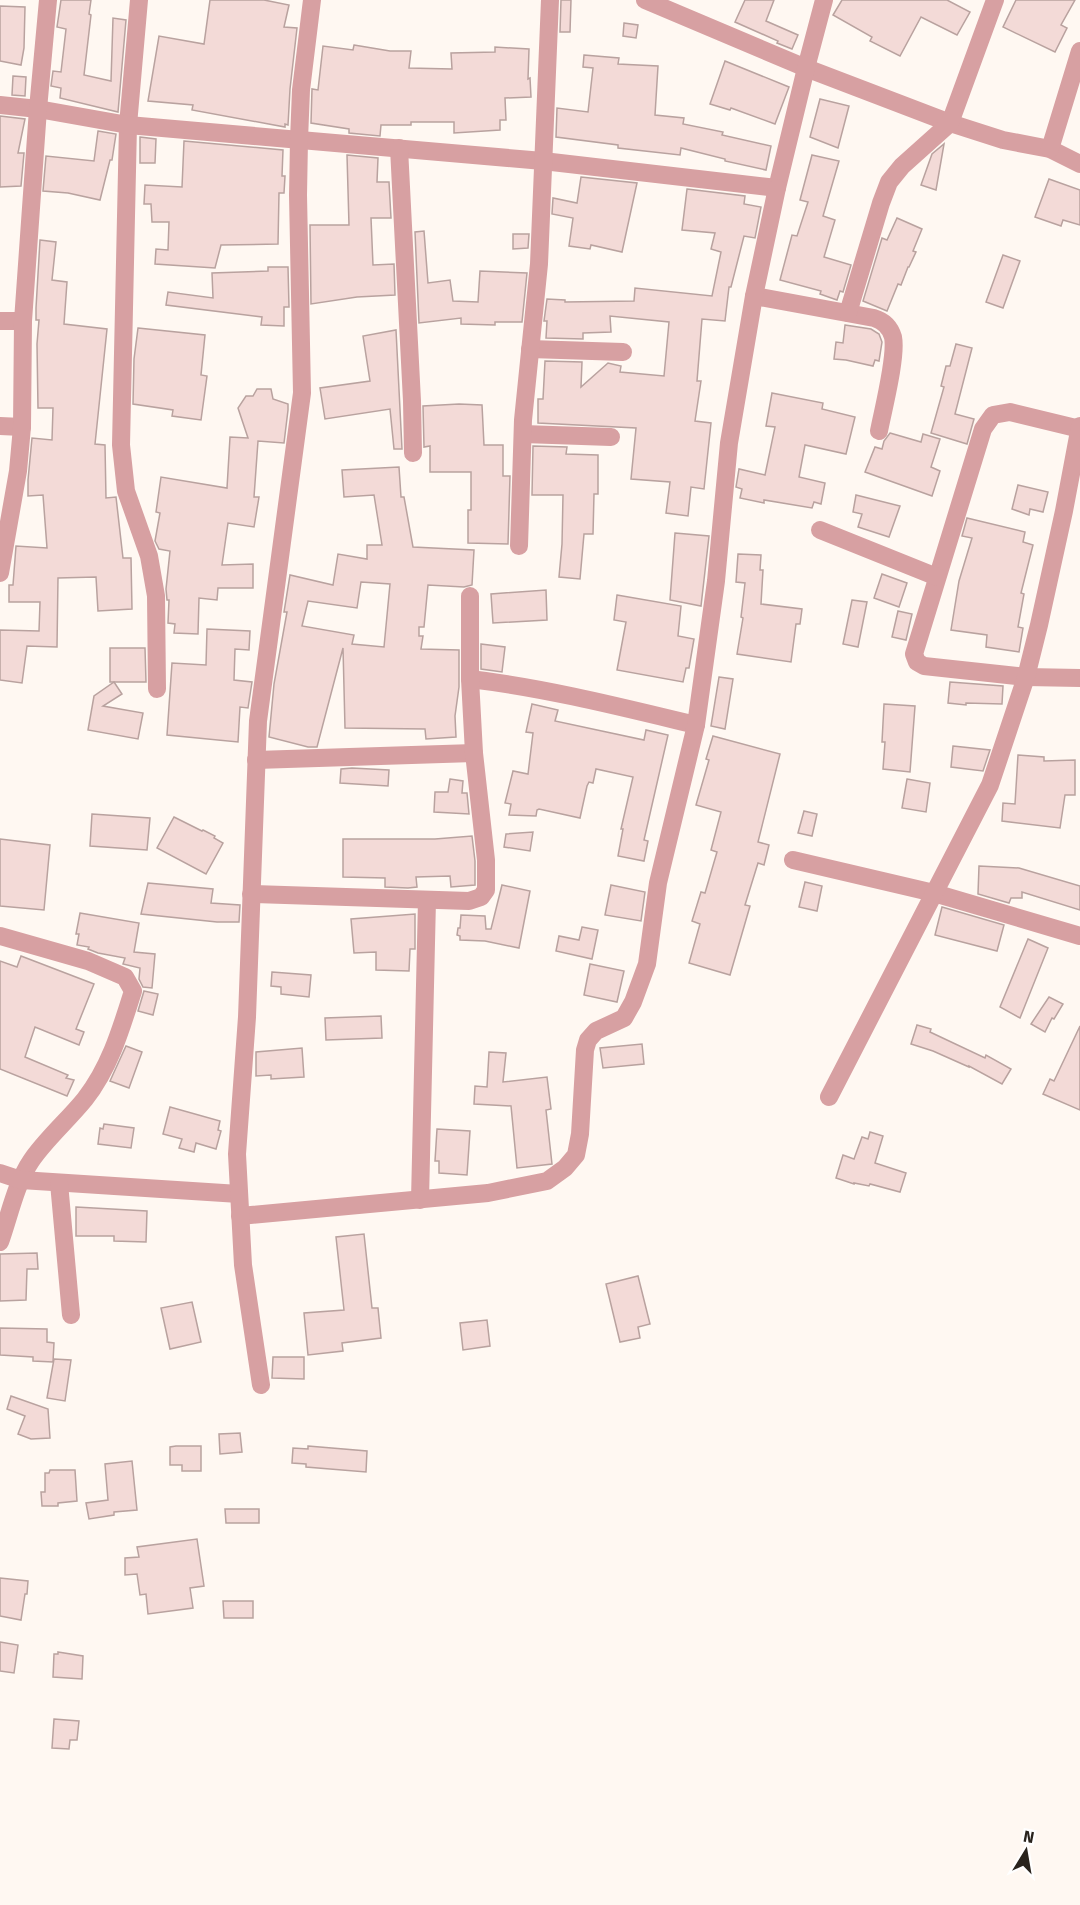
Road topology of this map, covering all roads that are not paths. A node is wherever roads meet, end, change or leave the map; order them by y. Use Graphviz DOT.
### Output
graph roads {
  1 [pos="48,0"];
  2 [pos="139,0"];
  3 [pos="312,0"];
  4 [pos="550,0"];
  5 [pos="645,0"];
  6 [pos="824,0"];
  7 [pos="995,0"];
  8 [pos="1080,51"];
  9 [pos="806,68"];
  10 [pos="0,105"];
  11 [pos="38,109"];
  12 [pos="950,123"];
  13 [pos="128,125"];
  14 [pos="299,140"];
  15 [pos="399,148"];
  16 [pos="1050,149"];
  17 [pos="543,160"];
  18 [pos="1080,164"];
  19 [pos="777,188"];
  20 [pos="754,296"];
  21 [pos="848,313"];
  22 [pos="0,321"];
  23 [pos="23,321"];
  24 [pos="530,349"];
  25 [pos="623,352"];
  26 [pos="0,426"];
  27 [pos="22,427"];
  28 [pos="1080,428"];
  29 [pos="879,431"];
  30 [pos="523,434"];
  31 [pos="611,437"];
  32 [pos="413,453"];
  33 [pos="820,530"];
  34 [pos="519,546"];
  35 [pos="0,569"];
  36 [pos="937,577"];
  37 [pos="470,596"];
  38 [pos="1026,677"];
  39 [pos="1080,678"];
  40 [pos="470,679"];
  41 [pos="157,689"];
  42 [pos="696,725"];
  43 [pos="474,753"];
  44 [pos="256,760"];
  45 [pos="793,860"];
  46 [pos="934,893"];
  47 [pos="251,894"];
  48 [pos="427,900"];
  49 [pos="0,936"];
  50 [pos="1080,936"];
  51 [pos="829,1097"];
  52 [pos="0,1173"];
  53 [pos="21,1180"];
  54 [pos="59,1183"];
  55 [pos="239,1194"];
  56 [pos="420,1200"];
  57 [pos="240,1216"];
  58 [pos="0,1242"];
  59 [pos="71,1315"];
  60 [pos="261,1385"];
  1 -- 11 [label="street"];
  2 -- 13 [label="street"];
  3 -- 14 [label="street"];
  4 -- 17 [label="street"];
  5 -- 9 [label="street"];
  6 -- 9 [label="street"];
  7 -- 12 [label="street"];
  8 -- 16 [label="street"];
  9 -- 12 [label="street"];
  9 -- 19 [label="street"];
  10 -- 11 [label="street"];
  11 -- 13 [label="street"];
  11 -- 23 [label="street"];
  12 -- 16 [label="street"];
  12 -- 21 [label="street"];
  13 -- 14 [label="street"];
  13 -- 41 [label="street"];
  14 -- 15 [label="street"];
  14 -- 44 [label="street"];
  15 -- 17 [label="street"];
  15 -- 32 [label="street"];
  16 -- 18 [label="street"];
  17 -- 19 [label="street"];
  17 -- 24 [label="street"];
  19 -- 20 [label="street"];
  20 -- 21 [label="street"];
  20 -- 42 [label="street"];
  21 -- 29 [label="street"];
  22 -- 23 [label="street"];
  23 -- 27 [label="street"];
  24 -- 25 [label="street"];
  24 -- 30 [label="street"];
  26 -- 27 [label="street"];
  27 -- 35 [label="street"];
  28 -- 36 [label="street"];
  28 -- 38 [label="street"];
  30 -- 31 [label="street"];
  30 -- 34 [label="street"];
  33 -- 36 [label="street"];
  36 -- 38 [label="street"];
  37 -- 40 [label="street"];
  38 -- 39 [label="street"];
  38 -- 46 [label="street"];
  40 -- 42 [label="street"];
  40 -- 43 [label="street"];
  42 -- 56 [label="street"];
  43 -- 44 [label="street"];
  43 -- 48 [label="street"];
  44 -- 47 [label="street"];
  45 -- 46 [label="street"];
  46 -- 50 [label="street"];
  46 -- 51 [label="street"];
  47 -- 48 [label="street"];
  47 -- 55 [label="street"];
  48 -- 56 [label="street"];
  49 -- 53 [label="street"];
  52 -- 53 [label="street"];
  53 -- 54 [label="street"];
  53 -- 58 [label="street"];
  54 -- 55 [label="street"];
  54 -- 59 [label="street"];
  55 -- 57 [label="street"];
  56 -- 57 [label="street"];
  57 -- 60 [label="street"];
}
